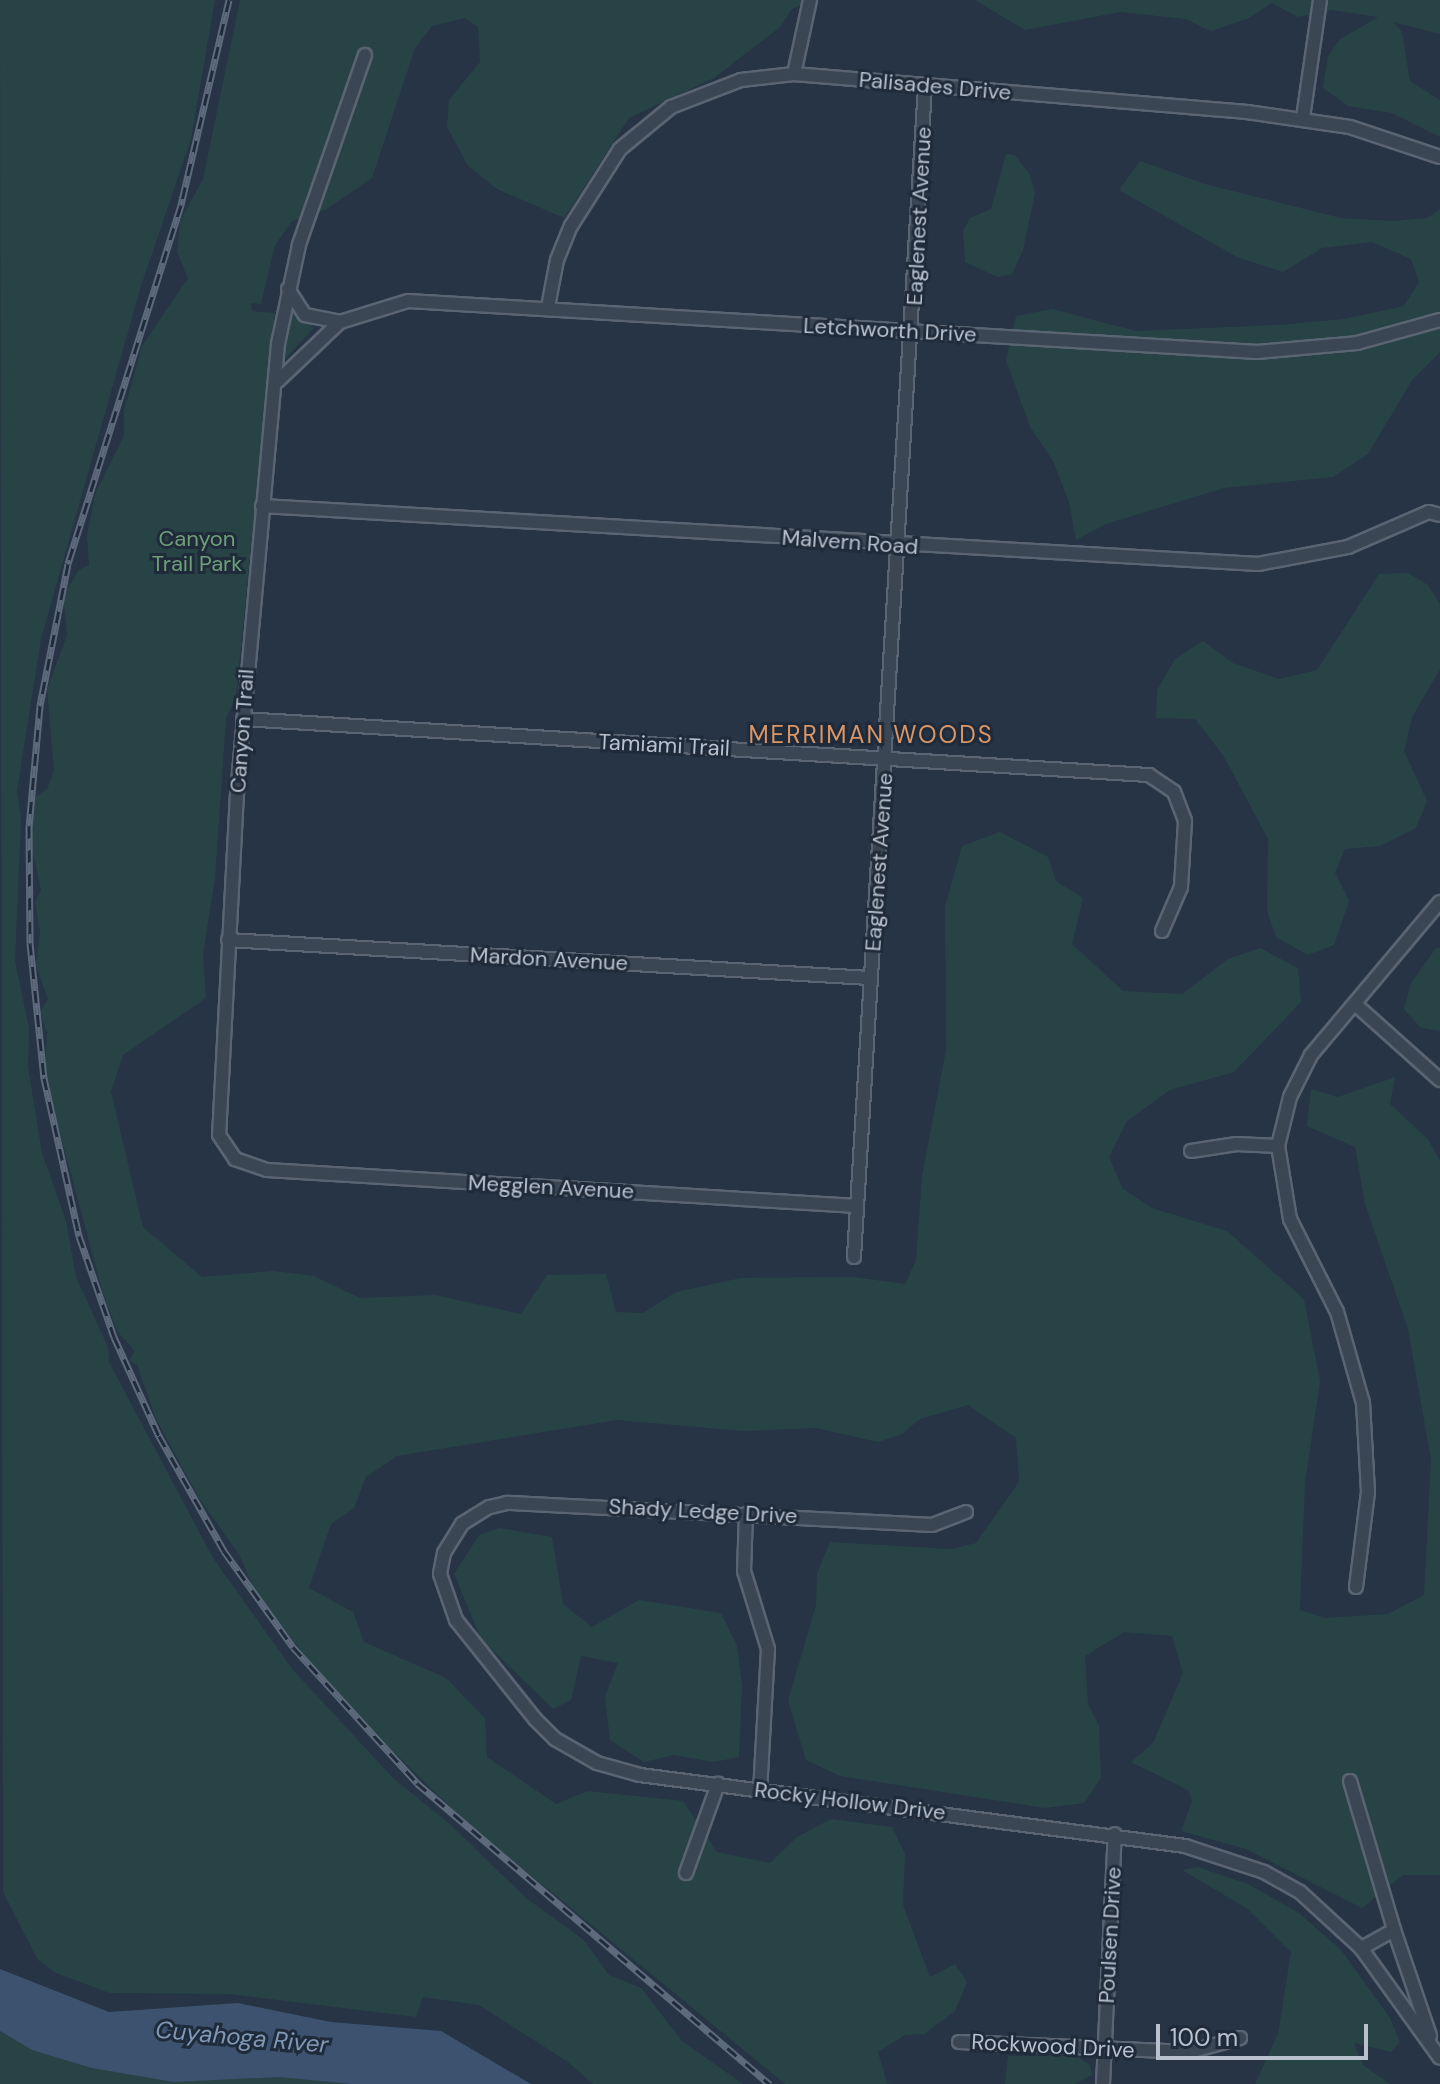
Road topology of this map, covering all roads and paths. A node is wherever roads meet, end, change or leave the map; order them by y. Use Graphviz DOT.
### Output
graph roads {
  1 [pos="810,0"];
  2 [pos="1320,0"];
  3 [pos="365,55"];
  4 [pos="794,74"];
  5 [pos="925,85"];
  6 [pos="1303,118"];
  7 [pos="1440,157"];
  8 [pos="288,289"];
  9 [pos="548,307"];
  10 [pos="1440,320"];
  11 [pos="340,322"];
  12 [pos="912,332"];
  13 [pos="278,381"];
  14 [pos="1440,503"];
  15 [pos="262,506"];
  16 [pos="1435,514"];
  17 [pos="900,546"];
  18 [pos="243,719"];
  19 [pos="886,759"];
  20 [pos="1440,902"];
  21 [pos="1162,931"];
  22 [pos="228,940"];
  23 [pos="870,978"];
  24 [pos="1355,1004"];
  25 [pos="1440,1080"];
  26 [pos="1278,1146"];
  27 [pos="1191,1151"];
  28 [pos="246,1164"];
  29 [pos="857,1206"];
  30 [pos="854,1257"];
  31 [pos="966,1512"];
  32 [pos="746,1514"];
  33 [pos="450,1538"];
  34 [pos="1356,1587"];
  35 [pos="1350,1781"];
  36 [pos="718,1784"];
  37 [pos="760,1790"];
  38 [pos="1115,1834"];
  39 [pos="686,1873"];
  40 [pos="1394,1930"];
  41 [pos="1361,1948"];
  42 [pos="1240,2038"];
  43 [pos="959,2042"];
  44 [pos="1104,2049"];
  45 [pos="1437,2054"];
  46 [pos="1103,2084"];
  1 -- 4 [label="street"];
  2 -- 6 [label="street"];
  3 -- 8 [label="street, Canyon Trail"];
  4 -- 5 [label="street, Palisades Drive"];
  4 -- 9 [label="street, Palisades Drive"];
  5 -- 6 [label="street, Palisades Drive"];
  5 -- 12 [label="street, Eaglenest Avenue"];
  6 -- 7 [label="street, Palisades Drive"];
  8 -- 11 [label="street, Letchworth Drive"];
  8 -- 13 [label="street, Canyon Trail"];
  9 -- 11 [label="street, Letchworth Drive"];
  9 -- 12 [label="street, Letchworth Drive"];
  10 -- 12 [label="street, Letchworth Drive"];
  11 -- 13 [label="street, Letchworth Drive"];
  12 -- 17 [label="street, Eaglenest Avenue"];
  13 -- 15 [label="street, Canyon Trail"];
  14 -- 16 [label="street, Malvern Road"];
  15 -- 17 [label="street, Malvern Road"];
  15 -- 18 [label="street, Canyon Trail"];
  16 -- 17 [label="street, Malvern Road"];
  17 -- 19 [label="street, Eaglenest Avenue"];
  18 -- 19 [label="street, Tamiami Trail"];
  18 -- 22 [label="street, Canyon Trail"];
  19 -- 21 [label="street, Tamiami Trail"];
  19 -- 23 [label="street, Eaglenest Avenue"];
  20 -- 24 [label="street"];
  22 -- 23 [label="street, Mardon Avenue"];
  22 -- 28 [label="street, Canyon Trail"];
  23 -- 29 [label="street, Eaglenest Avenue"];
  24 -- 25 [label="street"];
  24 -- 26 [label="street"];
  26 -- 27 [label="street"];
  26 -- 34 [label="street"];
  28 -- 29 [label="street, Megglen Avenue"];
  29 -- 30 [label="street, Eaglenest Avenue"];
  31 -- 32 [label="street, Shady Ledge Drive"];
  32 -- 33 [label="street, Shady Ledge Drive"];
  32 -- 37 [label="street"];
  33 -- 36 [label="street, Rocky Hollow Drive"];
  35 -- 40 [label="street"];
  36 -- 37 [label="street, Rocky Hollow Drive"];
  36 -- 39 [label="street"];
  37 -- 38 [label="street, Rocky Hollow Drive"];
  38 -- 41 [label="street, Rocky Hollow Drive"];
  38 -- 44 [label="street, Poulsen Drive"];
  40 -- 41 [label="street"];
  40 -- 45 [label="street"];
  41 -- 45 [label="street, Rocky Hollow Drive"];
  42 -- 44 [label="street, Rockwood Drive"];
  43 -- 44 [label="street, Rockwood Drive"];
  44 -- 46 [label="street, Poulsen Drive"];
}
